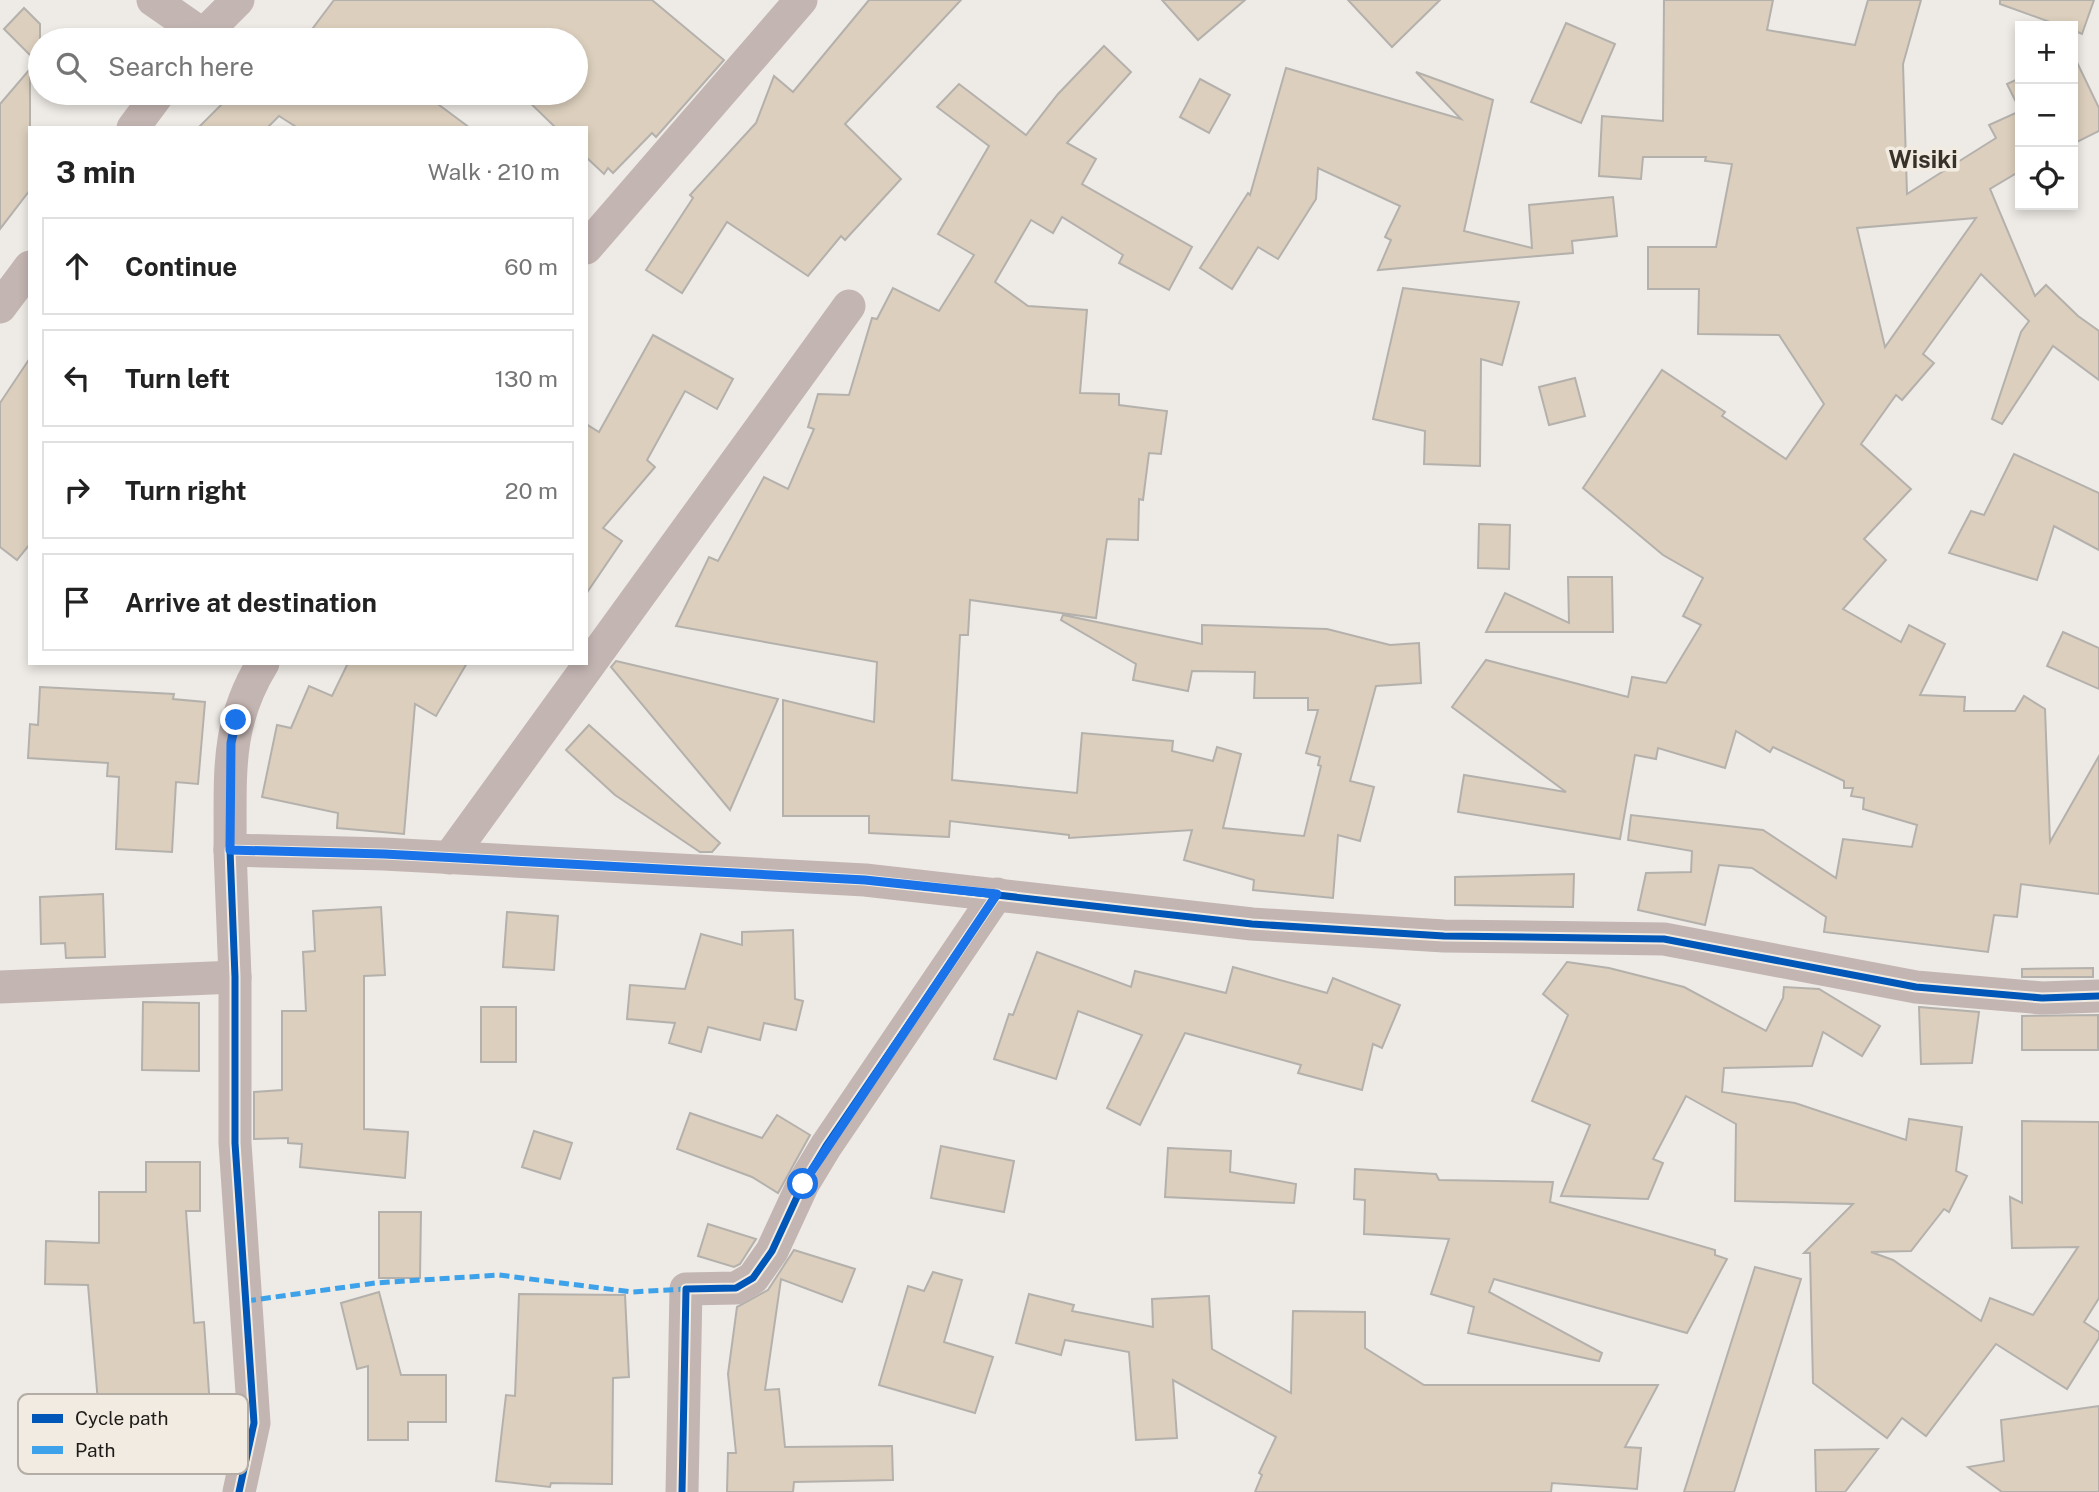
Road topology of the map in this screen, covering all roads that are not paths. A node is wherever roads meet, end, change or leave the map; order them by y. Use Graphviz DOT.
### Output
graph roads {
  1 [pos="153,0"];
  2 [pos="238,0"];
  3 [pos="801,0"];
  4 [pos="189,28"];
  5 [pos="209,28"];
  6 [pos="150,105"];
  7 [pos="134,126"];
  8 [pos="588,245"];
  9 [pos="28,270"];
  10 [pos="849,306"];
  11 [pos="0,307"];
  12 [pos="262,665"];
  13 [pos="230,850"];
  14 [pos="449,858"];
  15 [pos="997,894"];
  16 [pos="235,977"];
  17 [pos="0,988"];
  18 [pos="2099,996"];
  19 [pos="248,1451"];
  20 [pos="243,1474"];
  21 [pos="239,1492"];
  22 [pos="682,1492"];
  1 -- 4 [label="street"];
  2 -- 5 [label="street"];
  3 -- 8 [label="street"];
  6 -- 7 [label="street"];
  9 -- 11 [label="street"];
  10 -- 14 [label="street"];
  12 -- 13 [label="street"];
  13 -- 14 [label="street"];
  13 -- 16 [label="street"];
  14 -- 15 [label="street"];
  15 -- 18 [label="street"];
  15 -- 22 [label="street"];
  16 -- 17 [label="street"];
  16 -- 19 [label="street"];
  20 -- 21 [label="street"];
}
